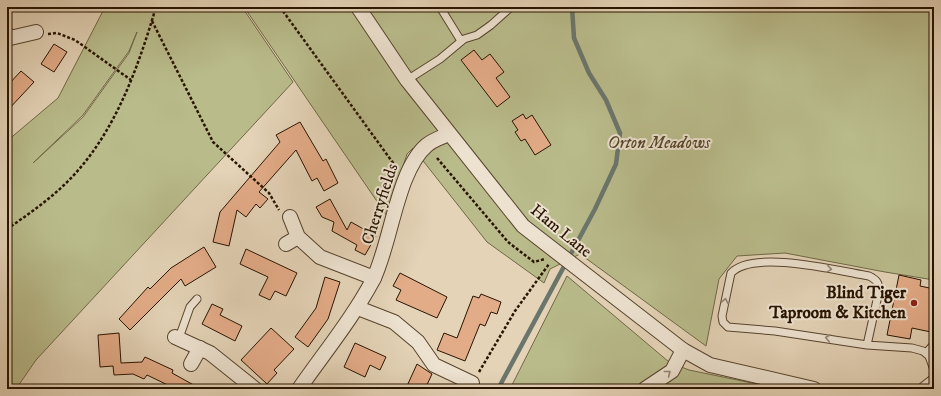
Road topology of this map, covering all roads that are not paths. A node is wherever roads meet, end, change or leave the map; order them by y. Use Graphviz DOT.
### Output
graph roads {
  1 [pos="358,7"];
  2 [pos="440,7"];
  3 [pos="511,7"];
  4 [pos="36,32"];
  5 [pos="8,39"];
  6 [pos="461,41"];
  7 [pos="407,80"];
  8 [pos="449,134"];
  9 [pos="290,217"];
  10 [pos="298,237"];
  11 [pos="286,244"];
  12 [pos="374,278"];
  13 [pos="197,299"];
  14 [pos="358,308"];
  15 [pos="177,337"];
  16 [pos="934,344"];
  17 [pos="867,345"];
  18 [pos="200,348"];
  19 [pos="684,350"];
  20 [pos="926,353"];
  21 [pos="191,364"];
  22 [pos="934,370"];
  23 [pos="934,382"];
  24 [pos="472,383"];
  25 [pos="255,389"];
  26 [pos="299,389"];
  27 [pos="645,389"];
  28 [pos="814,389"];
  29 [pos="925,389"];
  1 -- 7 [label="street, Ham Lane"];
  2 -- 6 [label="lane"];
  3 -- 6 [label="lane"];
  4 -- 5 [label="street"];
  6 -- 7 [label="lane"];
  7 -- 8 [label="street, Ham Lane"];
  8 -- 12 [label="street, Cherryfields"];
  8 -- 19 [label="street, Ham Lane"];
  9 -- 10 [label="street"];
  10 -- 11 [label="street"];
  10 -- 12 [label="street"];
  12 -- 14 [label="street, Cherryfields"];
  13 -- 15 [label="lane"];
  14 -- 24 [label="street"];
  14 -- 26 [label="street, Cherryfields"];
  15 -- 18 [label="street"];
  16 -- 20 [label="lane"];
  17 -- 17 [label="lane, one-way"];
  17 -- 20 [label="lane"];
  18 -- 21 [label="street"];
  18 -- 25 [label="street"];
  27 -- 19 [label="street, one-way"];
  19 -- 28 [label="street, Ham Lane"];
  20 -- 22 [label="lane"];
  23 -- 29 [label="street"];
}
